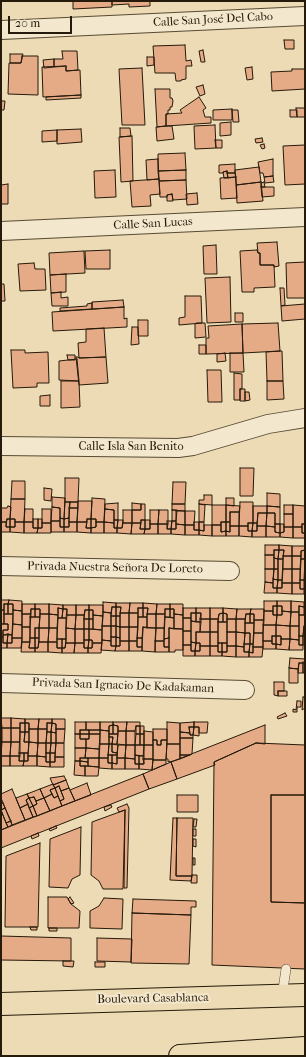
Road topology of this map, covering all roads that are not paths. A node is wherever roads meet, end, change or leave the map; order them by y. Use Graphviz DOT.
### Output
graph roads {
  1 [pos="305,16"];
  2 [pos="1,30"];
  3 [pos="305,217"];
  4 [pos="1,231"];
  5 [pos="305,418"];
  6 [pos="1,446"];
  7 [pos="1,566"];
  8 [pos="230,571"];
  9 [pos="1,683"];
  10 [pos="245,690"];
  11 [pos="286,969"];
  12 [pos="305,995"];
  13 [pos="282,996"];
  14 [pos="1,1004"];
  15 [pos="305,1048"];
  16 [pos="180,1056"];
  1 -- 2 [label="street, Calle San José Del Cabo"];
  3 -- 4 [label="street, Calle San Lucas"];
  5 -- 6 [label="street, Calle Isla San Benito"];
  7 -- 8 [label="street, Privada Nuestra Señora De Loreto"];
  9 -- 10 [label="street, Privada San Ignacio De Kadakaman"];
  11 -- 13 [label="lane"];
  12 -- 13 [label="main road, Boulevard Casablanca"];
  13 -- 14 [label="main road, Boulevard Casablanca"];
  15 -- 16 [label="main road"];
}
